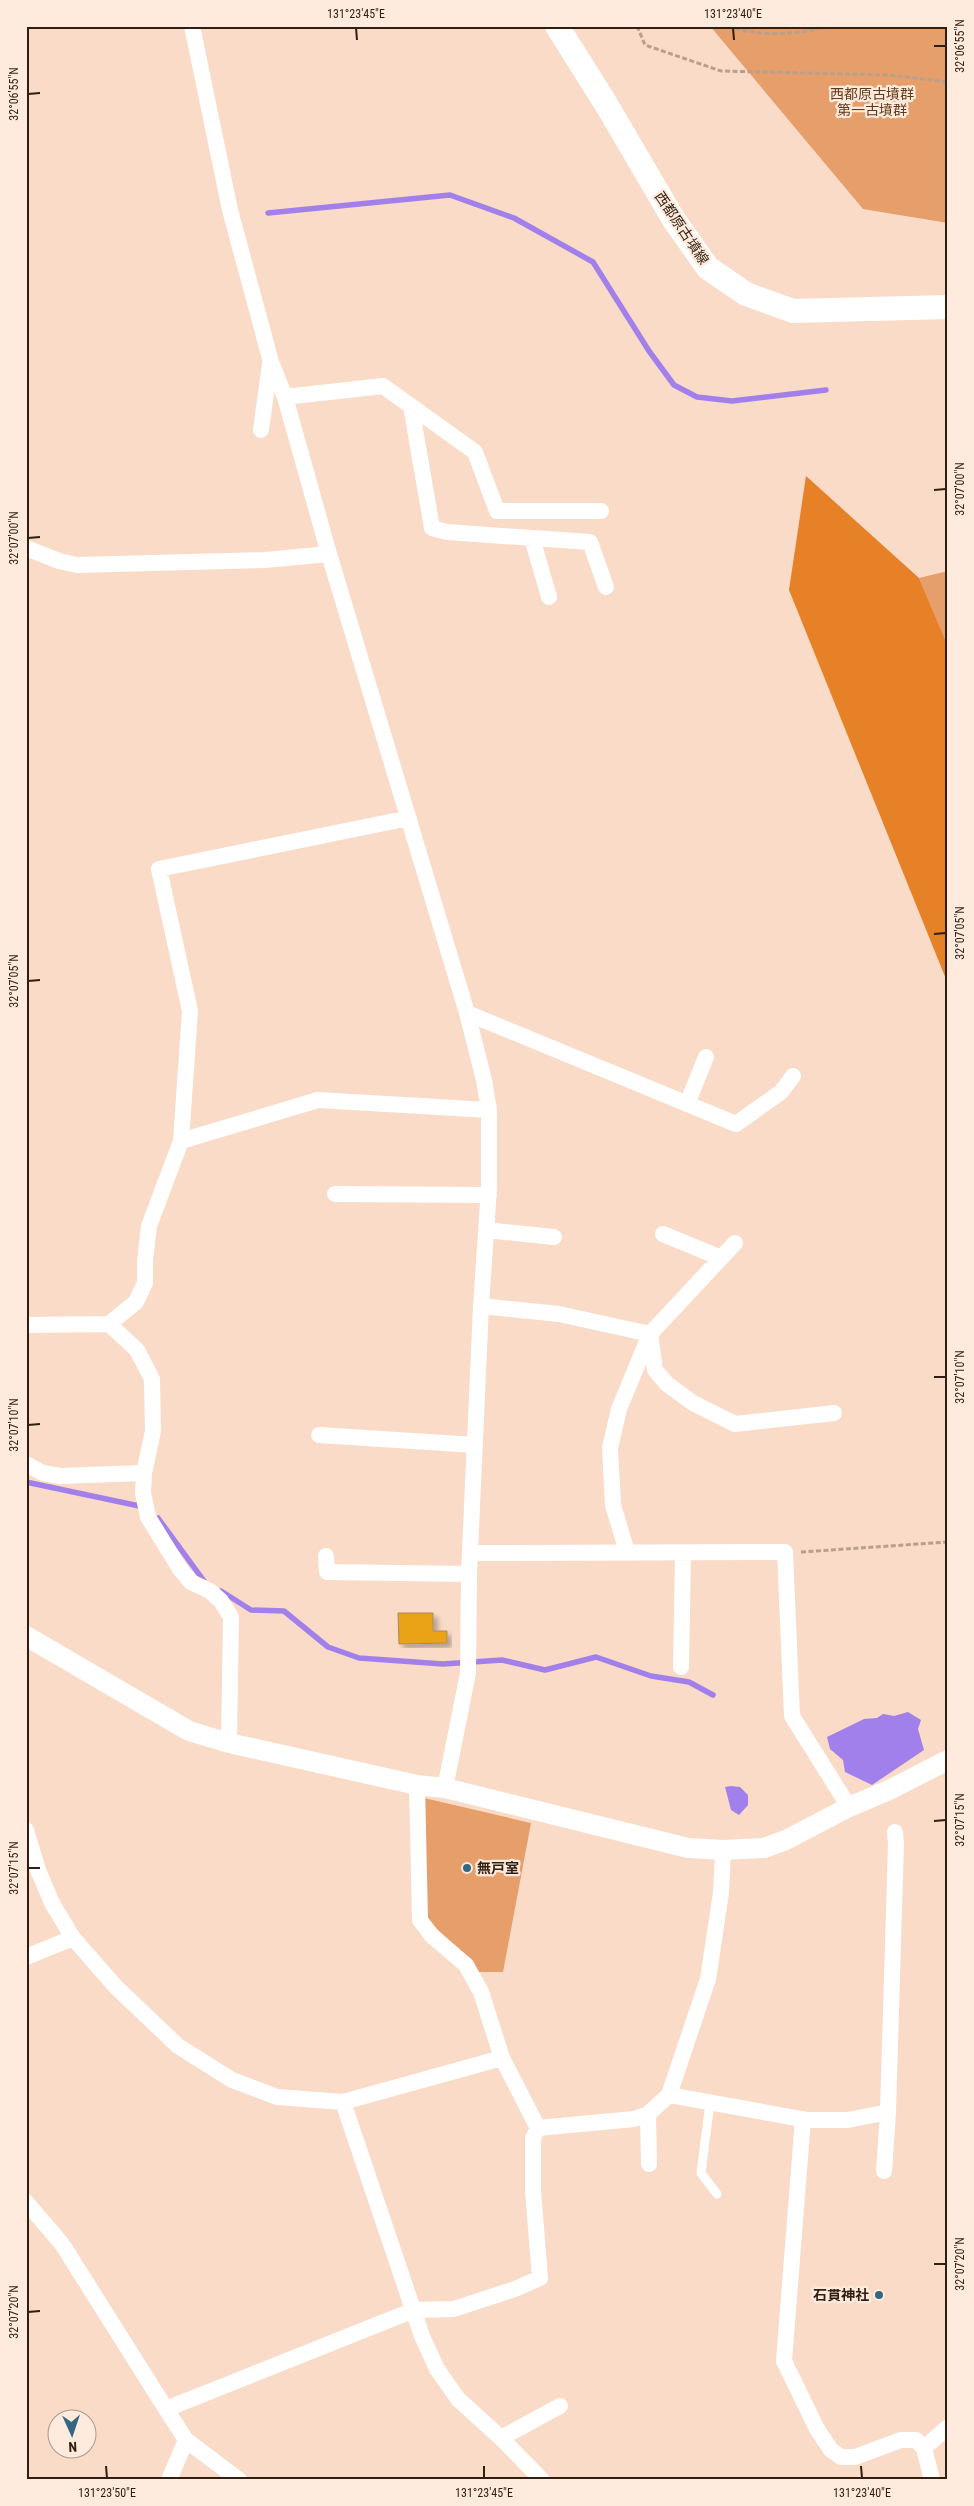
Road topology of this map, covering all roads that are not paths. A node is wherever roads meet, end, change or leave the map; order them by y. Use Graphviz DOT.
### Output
graph roads {
  1 [pos="192,26"];
  2 [pos="556,26"];
  3 [pos="948,307"];
  4 [pos="271,362"];
  5 [pos="285,397"];
  6 [pos="412,406"];
  7 [pos="261,430"];
  8 [pos="601,511"];
  9 [pos="532,538"];
  10 [pos="26,548"];
  11 [pos="329,554"];
  12 [pos="606,587"];
  13 [pos="549,597"];
  14 [pos="409,818"];
  15 [pos="467,1013"];
  16 [pos="706,1056"];
  17 [pos="793,1076"];
  18 [pos="687,1104"];
  19 [pos="489,1110"];
  20 [pos="181,1140"];
  21 [pos="335,1194"];
  22 [pos="489,1195"];
  23 [pos="486,1230"];
  24 [pos="663,1234"];
  25 [pos="554,1237"];
  26 [pos="735,1244"];
  27 [pos="721,1258"];
  28 [pos="482,1306"];
  29 [pos="109,1324"];
  30 [pos="26,1325"];
  31 [pos="650,1334"];
  32 [pos="834,1413"];
  33 [pos="319,1435"];
  34 [pos="475,1446"];
  35 [pos="26,1464"];
  36 [pos="144,1473"];
  37 [pos="627,1552"];
  38 [pos="471,1553"];
  39 [pos="682,1553"];
  40 [pos="326,1556"];
  41 [pos="470,1574"];
  42 [pos="26,1636"];
  43 [pos="681,1667"];
  44 [pos="229,1743"];
  45 [pos="948,1760"];
  46 [pos="417,1784"];
  47 [pos="445,1788"];
  48 [pos="849,1807"];
  49 [pos="26,1830"];
  50 [pos="895,1832"];
  51 [pos="723,1850"];
  52 [pos="73,1938"];
  53 [pos="26,1957"];
  54 [pos="502,2058"];
  55 [pos="669,2095"];
  56 [pos="343,2102"];
  57 [pos="710,2103"];
  58 [pos="888,2112"];
  59 [pos="648,2114"];
  60 [pos="803,2120"];
  61 [pos="538,2128"];
  62 [pos="649,2164"];
  63 [pos="884,2171"];
  64 [pos="717,2194"];
  65 [pos="26,2202"];
  66 [pos="414,2310"];
  67 [pos="560,2406"];
  68 [pos="166,2409"];
  69 [pos="948,2427"];
  70 [pos="501,2438"];
  71 [pos="186,2440"];
  72 [pos="924,2448"];
  73 [pos="169,2480"];
  74 [pos="239,2480"];
  75 [pos="542,2480"];
  76 [pos="932,2480"];
  1 -- 4 [label="street"];
  2 -- 3 [label="main road, 西都原古墳線"];
  4 -- 5 [label="street"];
  4 -- 7 [label="street"];
  5 -- 6 [label="street"];
  5 -- 11 [label="street"];
  6 -- 8 [label="street"];
  6 -- 9 [label="street"];
  9 -- 12 [label="street"];
  9 -- 13 [label="street"];
  10 -- 11 [label="street"];
  11 -- 14 [label="street"];
  14 -- 15 [label="street"];
  14 -- 20 [label="street"];
  15 -- 18 [label="street"];
  15 -- 19 [label="street"];
  16 -- 18 [label="street"];
  17 -- 18 [label="street"];
  19 -- 20 [label="street"];
  19 -- 22 [label="street"];
  20 -- 29 [label="street"];
  21 -- 22 [label="street"];
  22 -- 23 [label="street"];
  23 -- 25 [label="street"];
  23 -- 28 [label="street"];
  24 -- 27 [label="street"];
  26 -- 27 [label="street"];
  27 -- 31 [label="street"];
  28 -- 31 [label="street"];
  28 -- 34 [label="street"];
  29 -- 30 [label="street"];
  29 -- 36 [label="street"];
  31 -- 32 [label="street"];
  31 -- 37 [label="street"];
  33 -- 34 [label="street"];
  34 -- 38 [label="street"];
  35 -- 36 [label="street"];
  36 -- 44 [label="street"];
  37 -- 38 [label="street"];
  37 -- 39 [label="street"];
  38 -- 41 [label="street"];
  39 -- 43 [label="street"];
  39 -- 48 [label="street"];
  40 -- 41 [label="street"];
  41 -- 47 [label="street"];
  42 -- 44 [label="street"];
  44 -- 46 [label="street"];
  45 -- 48 [label="street"];
  46 -- 47 [label="street"];
  46 -- 54 [label="street"];
  47 -- 51 [label="street"];
  48 -- 51 [label="street"];
  49 -- 52 [label="street"];
  50 -- 58 [label="street"];
  51 -- 55 [label="street"];
  52 -- 53 [label="street"];
  52 -- 56 [label="street"];
  54 -- 56 [label="street"];
  54 -- 61 [label="street"];
  55 -- 57 [label="street"];
  55 -- 59 [label="street"];
  56 -- 66 [label="street"];
  57 -- 60 [label="street"];
  57 -- 64 [label="lane"];
  58 -- 60 [label="street"];
  58 -- 63 [label="street"];
  59 -- 61 [label="street"];
  59 -- 62 [label="street"];
  60 -- 72 [label="street"];
  61 -- 66 [label="street"];
  65 -- 68 [label="street"];
  66 -- 68 [label="street"];
  66 -- 70 [label="street"];
  67 -- 70 [label="street"];
  68 -- 71 [label="street"];
  69 -- 72 [label="street"];
  70 -- 75 [label="street"];
  71 -- 73 [label="street"];
  71 -- 74 [label="street"];
  72 -- 76 [label="street"];
}
